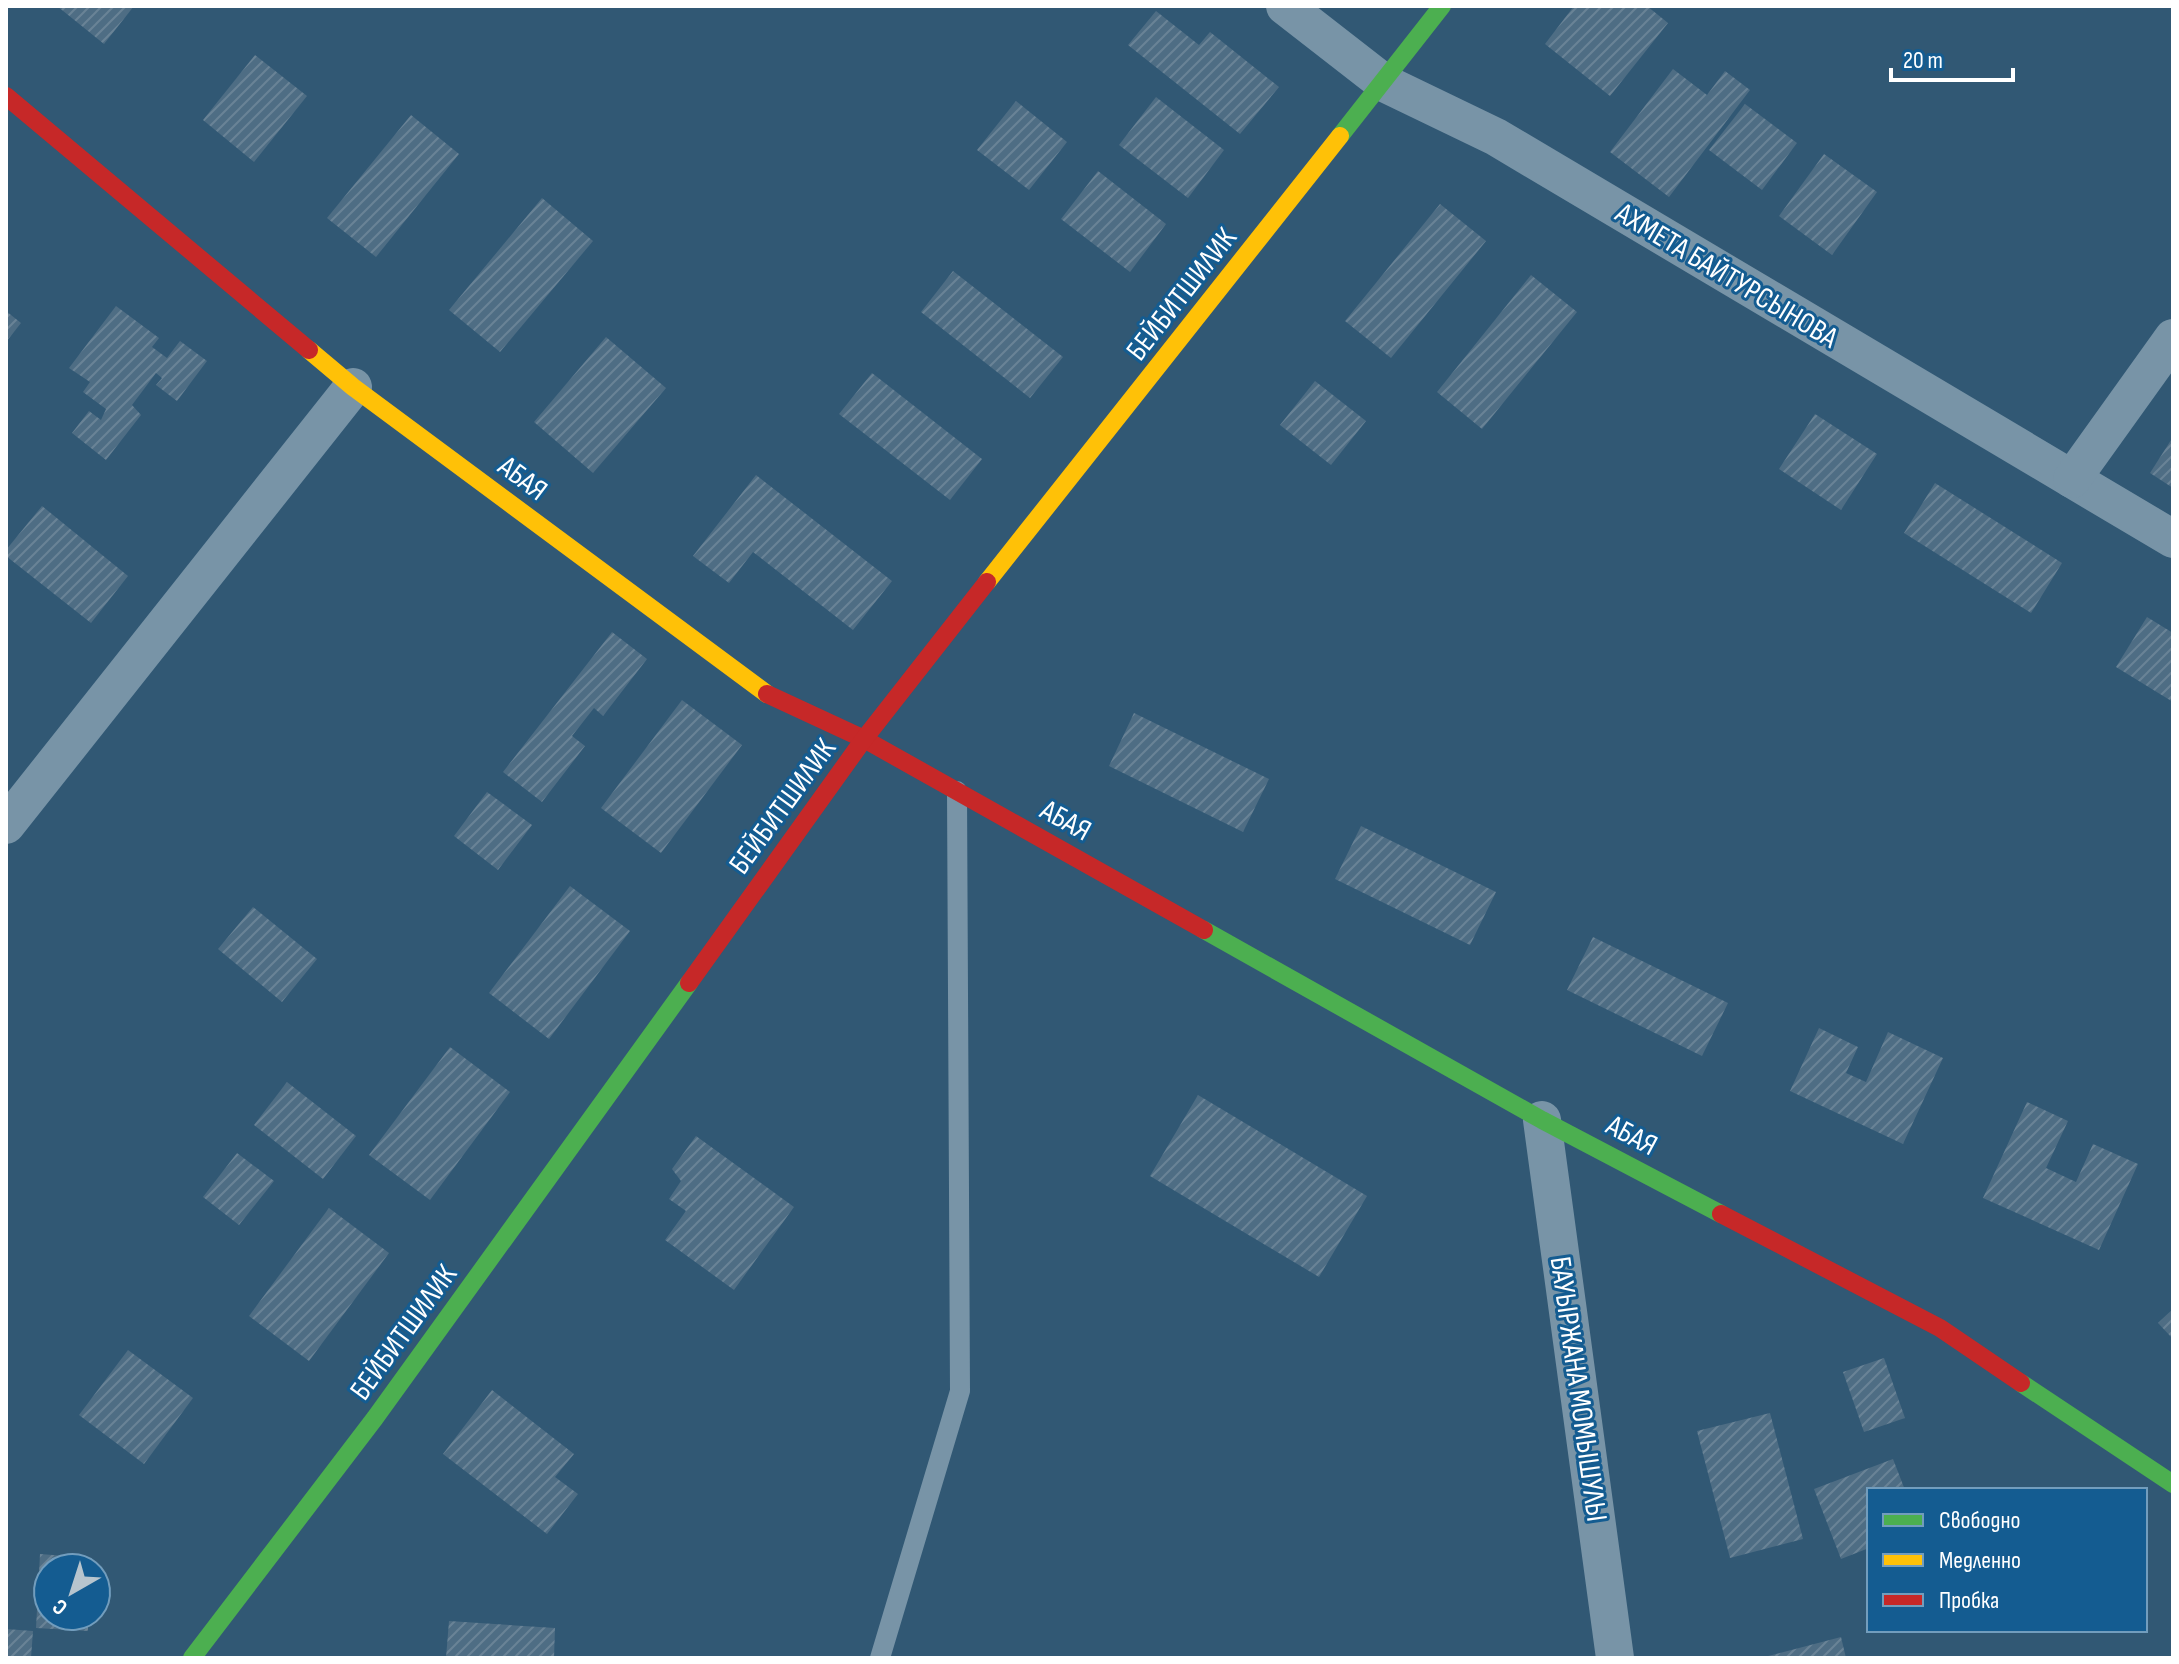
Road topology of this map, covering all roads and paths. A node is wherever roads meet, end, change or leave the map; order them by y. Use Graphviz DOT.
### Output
graph roads {
  1 [pos="1285,6"];
  2 [pos="1442,6"];
  3 [pos="1384,83"];
  4 [pos="6,96"];
  5 [pos="2173,338"];
  6 [pos="353,387"];
  7 [pos="2072,479"];
  8 [pos="2173,539"];
  9 [pos="864,739"];
  10 [pos="957,791"];
  11 [pos="6,825"];
  12 [pos="1542,1120"];
  13 [pos="2173,1484"];
  14 [pos="192,1658"];
  15 [pos="880,1658"];
  16 [pos="1615,1658"];
  1 -- 3 [label="street, АХМЕТА БАЙТУРСЫНОВА"];
  2 -- 3 [label="street, БЕЙБИТШИЛИК"];
  3 -- 7 [label="street, АХМЕТА БАЙТУРСЫНОВА"];
  3 -- 9 [label="street, БЕЙБИТШИЛИК"];
  4 -- 6 [label="street, АБАЯ"];
  5 -- 7 [label="street"];
  6 -- 9 [label="street, АБАЯ"];
  6 -- 11 [label="street"];
  7 -- 8 [label="street, АХМЕТА БАЙТУРСЫНОВА"];
  9 -- 10 [label="street, АБАЯ"];
  9 -- 14 [label="street, БЕЙБИТШИЛИК"];
  10 -- 12 [label="street, АБАЯ"];
  10 -- 15 [label="lane"];
  12 -- 13 [label="street, АБАЯ"];
  12 -- 16 [label="street, БАУЫРЖАНА МОМЫШУЛЫ"];
}
